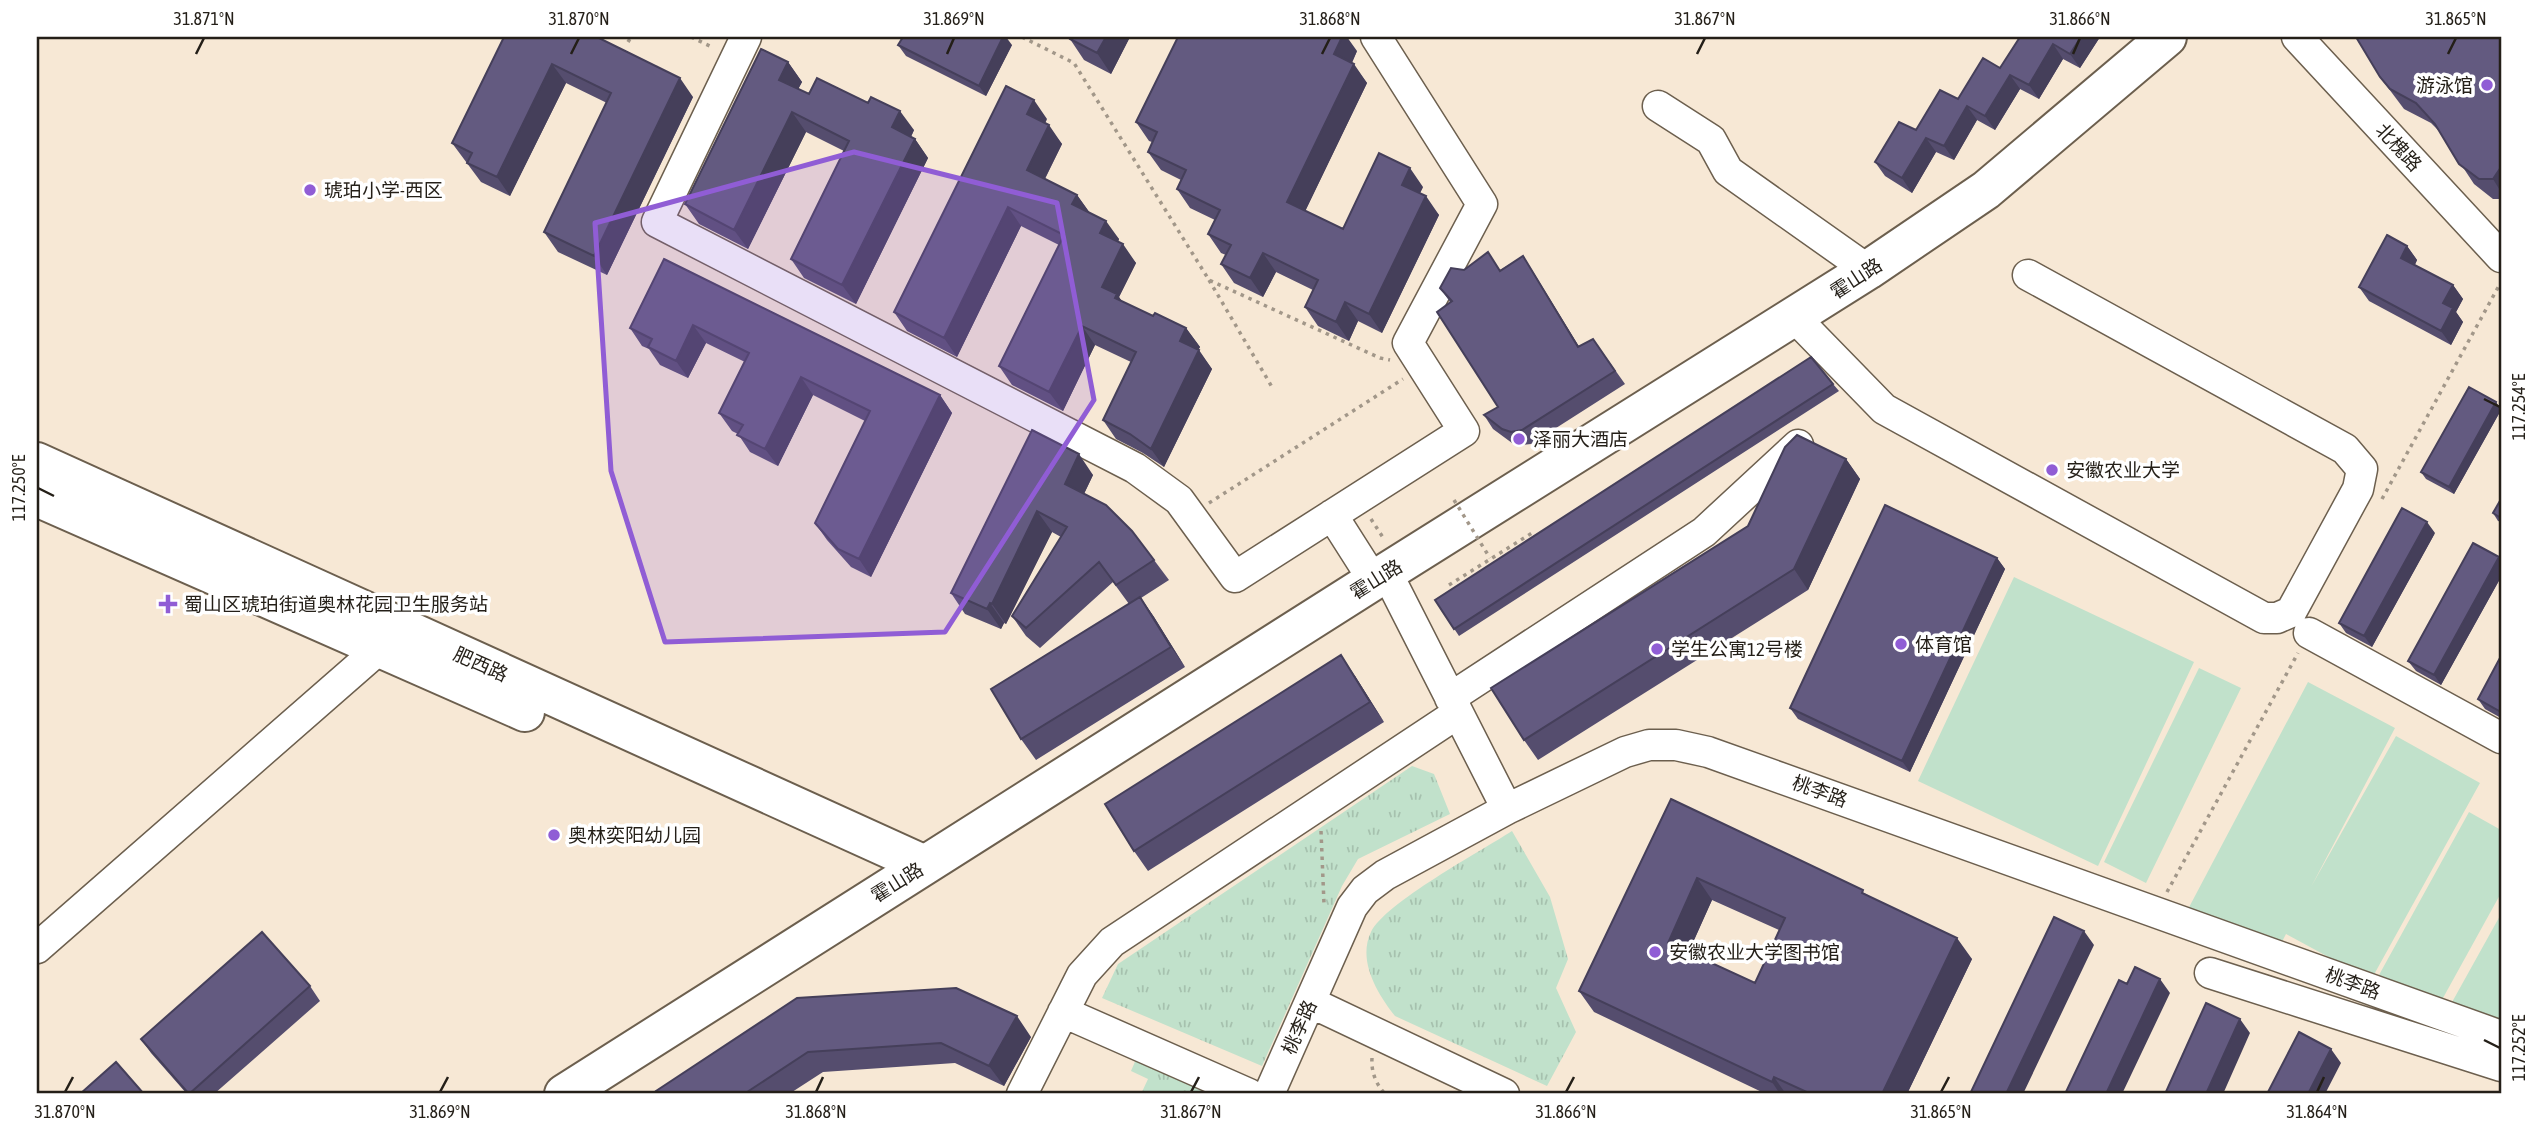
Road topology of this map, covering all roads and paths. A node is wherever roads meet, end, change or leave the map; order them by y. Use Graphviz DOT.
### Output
graph roads {
  1 [pos="746,37"];
  2 [pos="1022,37"];
  3 [pos="1376,37"];
  4 [pos="2167,37"];
  5 [pos="2197,37"];
  6 [pos="2297,37"];
  7 [pos="1030,39"];
  8 [pos="1658,106"];
  9 [pos="2501,257"];
  10 [pos="1868,270"];
  11 [pos="2028,275"];
  12 [pos="1209,280"];
  13 [pos="1805,328"];
  14 [pos="1423,367"];
  15 [pos="1272,387"];
  16 [pos="1798,445"];
  17 [pos="37,462"];
  18 [pos="37,496"];
  19 [pos="1357,498"];
  20 [pos="1454,500"];
  21 [pos="1191,514"];
  22 [pos="1332,515"];
  23 [pos="1532,533"];
  24 [pos="1490,558"];
  25 [pos="1389,578"];
  26 [pos="1449,584"];
  27 [pos="2309,633"];
  28 [pos="391,638"];
  29 [pos="1454,705"];
  30 [pos="2501,738"];
  31 [pos="1320,805"];
  32 [pos="1507,809"];
  33 [pos="913,872"];
  34 [pos="1325,909"];
  35 [pos="37,948"];
  36 [pos="2210,974"];
  37 [pos="1310,1002"];
  38 [pos="1063,1012"];
  39 [pos="1373,1032"];
  40 [pos="2501,1036"];
  41 [pos="2501,1066"];
  42 [pos="564,1094"];
  43 [pos="602,1094"];
  44 [pos="1021,1094"];
  45 [pos="1248,1094"];
  46 [pos="1269,1094"];
  47 [pos="1385,1094"];
  48 [pos="1504,1094"];
  1 -- 21 [label="street"];
  2 -- 7 [label="path"];
  3 -- 14 [label="street"];
  4 -- 10 [label="main road, 霍山路"];
  5 -- 13 [label="main road, 霍山路"];
  6 -- 9 [label="street, 北槐路"];
  7 -- 12 [label="path"];
  8 -- 10 [label="street"];
  10 -- 25 [label="main road, 霍山路"];
  11 -- 13 [label="street"];
  12 -- 14 [label="path"];
  12 -- 15 [label="path"];
  13 -- 25 [label="main road, 霍山路"];
  14 -- 19 [label="street"];
  14 -- 21 [label="path"];
  16 -- 29 [label="street"];
  17 -- 28 [label="main road, 肥西路"];
  18 -- 28 [label="main road, 肥西路"];
  19 -- 22 [label="street"];
  19 -- 25 [label="path"];
  20 -- 24 [label="path, bridge"];
  21 -- 22 [label="street"];
  22 -- 25 [label="street"];
  23 -- 24 [label="path"];
  24 -- 26 [label="path"];
  25 -- 29 [label="street"];
  25 -- 33 [label="main road, 霍山路"];
  25 -- 43 [label="main road, 霍山路"];
  27 -- 30 [label="street"];
  28 -- 33 [label="main road, 肥西路"];
  28 -- 35 [label="street"];
  29 -- 31 [label="street"];
  29 -- 32 [label="street"];
  31 -- 34 [label="path"];
  31 -- 38 [label="street"];
  32 -- 37 [label="street, 桃李路"];
  32 -- 40 [label="street, 桃李路"];
  33 -- 42 [label="main road, 霍山路"];
  36 -- 41 [label="street"];
  37 -- 39 [label="street"];
  37 -- 46 [label="street, 桃李路"];
  38 -- 44 [label="street"];
  38 -- 45 [label="street"];
  39 -- 47 [label="path"];
  39 -- 48 [label="street"];
}
